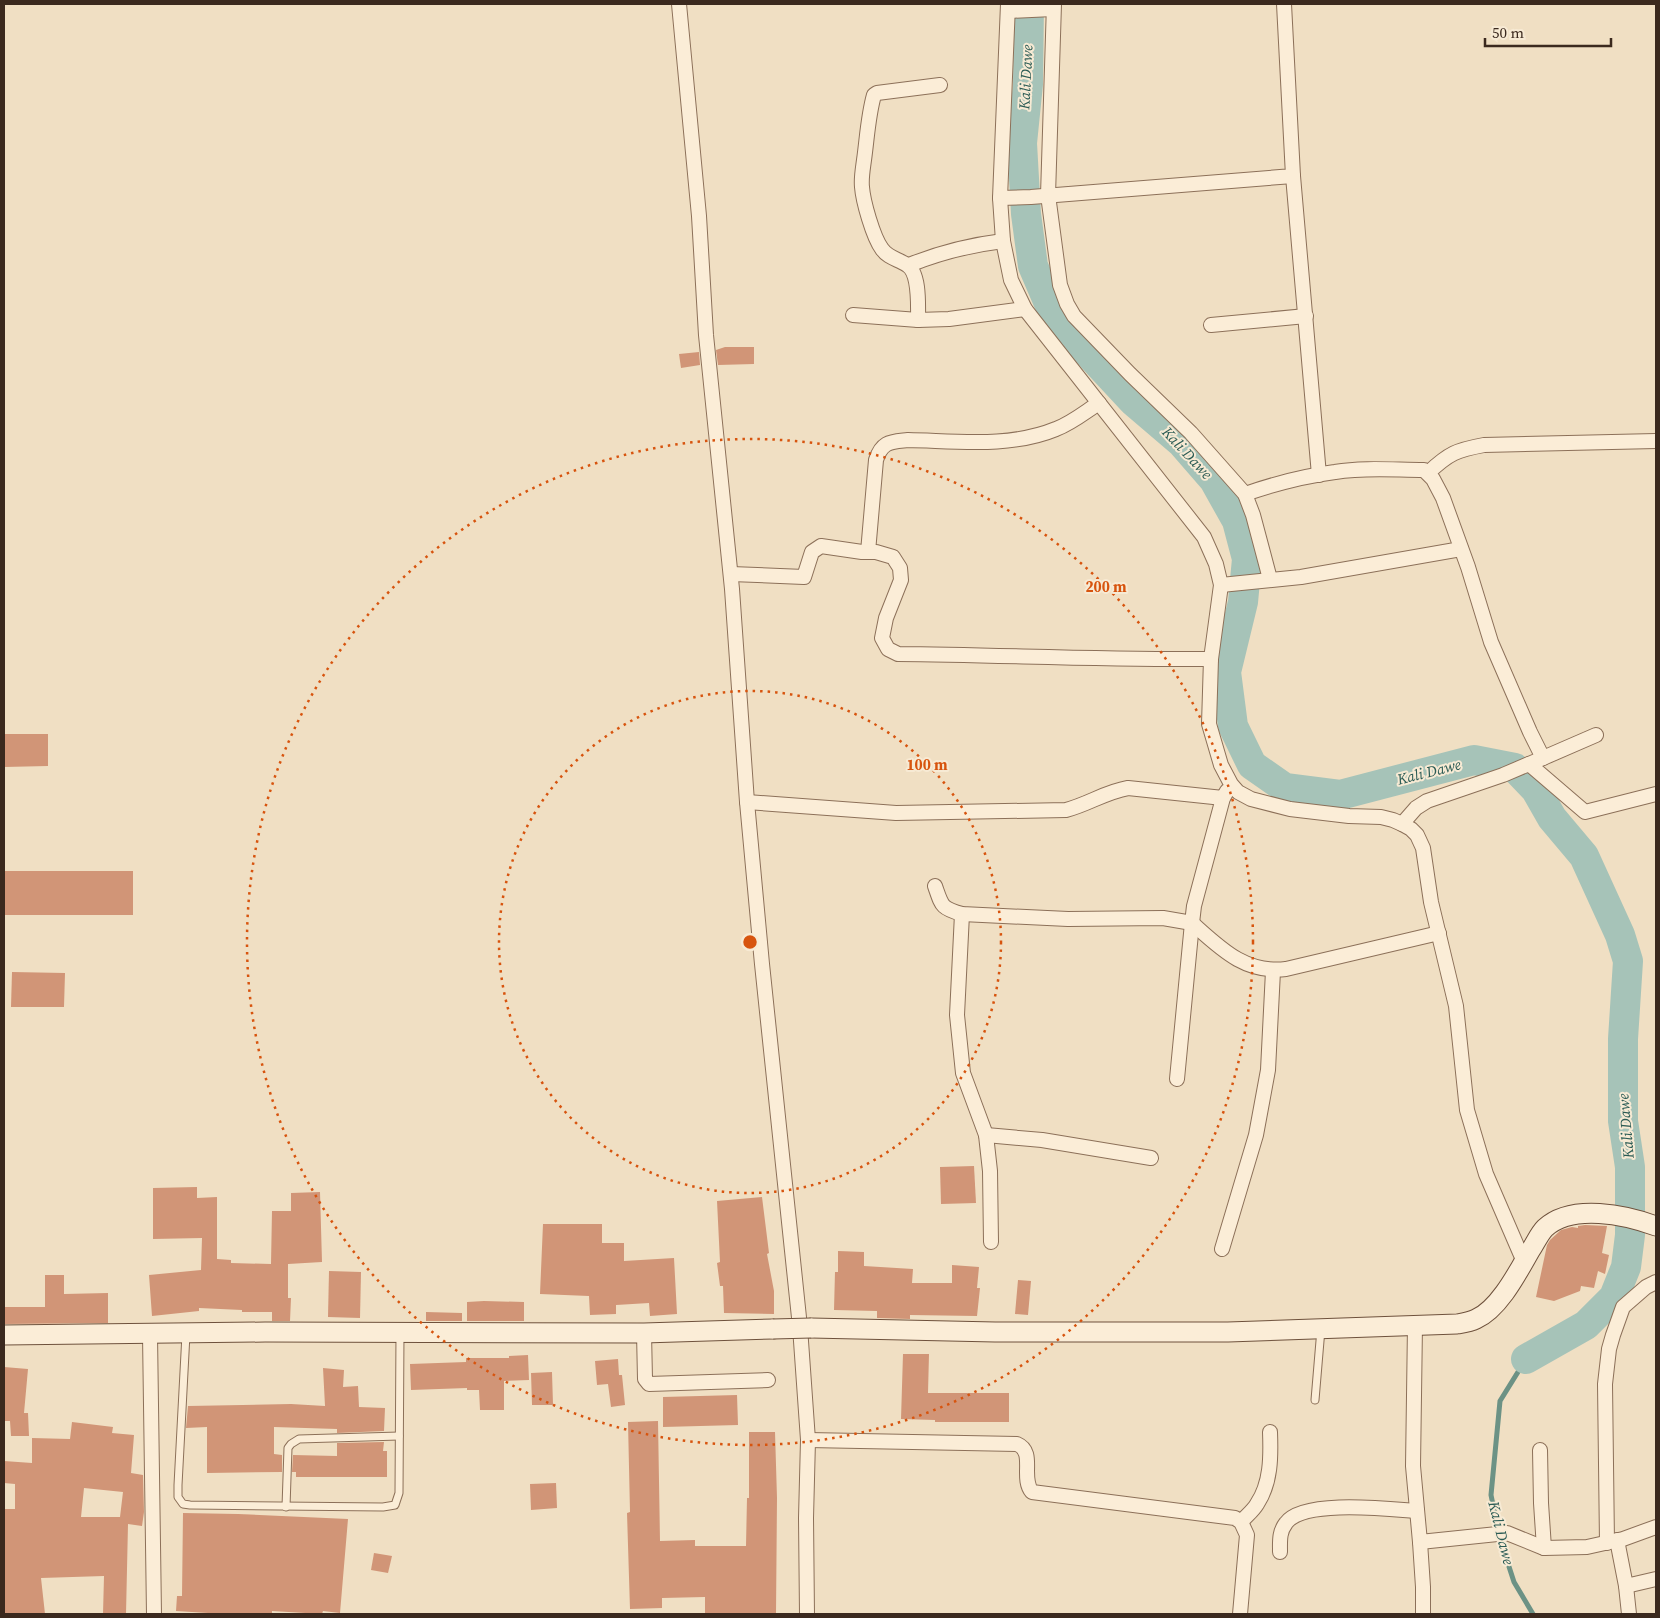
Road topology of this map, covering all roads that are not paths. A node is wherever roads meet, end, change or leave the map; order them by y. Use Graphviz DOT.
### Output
graph roads {
  1 [pos="679,4"];
  2 [pos="1284,4"];
  3 [pos="1054,6"];
  4 [pos="1009,8"];
  5 [pos="940,85"];
  6 [pos="1293,176"];
  7 [pos="1048,195"];
  8 [pos="1006,198"];
  9 [pos="1003,241"];
  10 [pos="909,265"];
  11 [pos="1025,309"];
  12 [pos="853,315"];
  13 [pos="1306,316"];
  14 [pos="918,320"];
  15 [pos="1211,325"];
  16 [pos="1099,403"];
  17 [pos="1656,441"];
  18 [pos="1428,473"];
  19 [pos="1319,475"];
  20 [pos="1245,494"];
  21 [pos="1461,549"];
  22 [pos="868,552"];
  23 [pos="731,574"];
  24 [pos="1263,580"];
  25 [pos="1221,585"];
  26 [pos="1211,659"];
  27 [pos="1596,735"];
  28 [pos="1543,758"];
  29 [pos="1529,764"];
  30 [pos="1231,784"];
  31 [pos="1656,794"];
  32 [pos="1223,798"];
  33 [pos="747,802"];
  34 [pos="1402,824"];
  35 [pos="935,886"];
  36 [pos="962,914"];
  37 [pos="1192,923"];
  38 [pos="1439,933"];
  39 [pos="1273,970"];
  40 [pos="1177,1079"];
  41 [pos="986,1136"];
  42 [pos="1151,1158"];
  43 [pos="1654,1225"];
  44 [pos="991,1242"];
  45 [pos="1222,1249"];
  46 [pos="1524,1262"];
  47 [pos="1656,1282"];
  48 [pos="1415,1325"];
  49 [pos="1321,1328"];
  50 [pos="400,1332"];
  51 [pos="644,1333"];
  52 [pos="186,1334"];
  53 [pos="4,1335"];
  54 [pos="150,1335"];
  55 [pos="768,1380"];
  56 [pos="1315,1400"];
  57 [pos="1270,1432"];
  58 [pos="399,1436"];
  59 [pos="808,1440"];
  60 [pos="1540,1450"];
  61 [pos="286,1507"];
  62 [pos="1417,1512"];
  63 [pos="1241,1522"];
  64 [pos="1656,1527"];
  65 [pos="1420,1542"];
  66 [pos="1612,1542"];
  67 [pos="1544,1548"];
  68 [pos="1280,1552"];
  69 [pos="1656,1579"];
  70 [pos="1626,1586"];
  71 [pos="154,1614"];
  72 [pos="807,1614"];
  73 [pos="1240,1614"];
  74 [pos="1423,1614"];
  75 [pos="1629,1614"];
  1 -- 23 [label="street"];
  2 -- 6 [label="street"];
  3 -- 4 [label="street"];
  3 -- 7 [label="street"];
  4 -- 8 [label="street"];
  5 -- 10 [label="street"];
  6 -- 7 [label="street"];
  6 -- 13 [label="street"];
  7 -- 8 [label="street"];
  7 -- 20 [label="street"];
  8 -- 9 [label="street"];
  9 -- 10 [label="street"];
  9 -- 11 [label="street"];
  10 -- 14 [label="street"];
  11 -- 14 [label="street"];
  11 -- 16 [label="street"];
  12 -- 14 [label="street"];
  13 -- 15 [label="street"];
  13 -- 19 [label="street"];
  16 -- 22 [label="street"];
  16 -- 25 [label="street"];
  17 -- 18 [label="street"];
  18 -- 19 [label="street"];
  18 -- 21 [label="street"];
  19 -- 20 [label="street"];
  20 -- 24 [label="street"];
  21 -- 24 [label="street"];
  21 -- 28 [label="street"];
  22 -- 23 [label="street"];
  22 -- 26 [label="street"];
  23 -- 33 [label="street"];
  24 -- 25 [label="street"];
  25 -- 26 [label="street"];
  26 -- 30 [label="street"];
  27 -- 28 [label="street"];
  28 -- 29 [label="street"];
  29 -- 31 [label="street"];
  29 -- 34 [label="street"];
  30 -- 32 [label="street"];
  30 -- 34 [label="street"];
  32 -- 33 [label="street"];
  32 -- 37 [label="street"];
  33 -- 59 [label="street"];
  34 -- 38 [label="street"];
  35 -- 36 [label="street"];
  36 -- 37 [label="street"];
  36 -- 41 [label="street"];
  37 -- 39 [label="street"];
  37 -- 40 [label="street"];
  38 -- 39 [label="street"];
  38 -- 46 [label="street"];
  39 -- 45 [label="street"];
  41 -- 42 [label="street"];
  41 -- 44 [label="street"];
  43 -- 46 [label="main road"];
  46 -- 48 [label="main road"];
  47 -- 66 [label="street"];
  48 -- 49 [label="main road"];
  48 -- 62 [label="street"];
  49 -- 51 [label="main road, bridge"];
  49 -- 56 [label="lane"];
  50 -- 51 [label="main road"];
  50 -- 52 [label="main road"];
  50 -- 58 [label="lane"];
  51 -- 55 [label="street"];
  52 -- 54 [label="main road"];
  52 -- 61 [label="lane"];
  53 -- 54 [label="main road"];
  54 -- 71 [label="street"];
  57 -- 63 [label="street"];
  58 -- 61 [label="lane"];
  58 -- 61 [label="lane"];
  59 -- 63 [label="street"];
  59 -- 72 [label="street"];
  60 -- 67 [label="street"];
  62 -- 65 [label="street"];
  62 -- 68 [label="street"];
  63 -- 73 [label="street"];
  64 -- 66 [label="street"];
  65 -- 67 [label="street"];
  65 -- 74 [label="street"];
  66 -- 67 [label="street"];
  66 -- 70 [label="street"];
  69 -- 70 [label="street"];
  70 -- 75 [label="street"];
}
